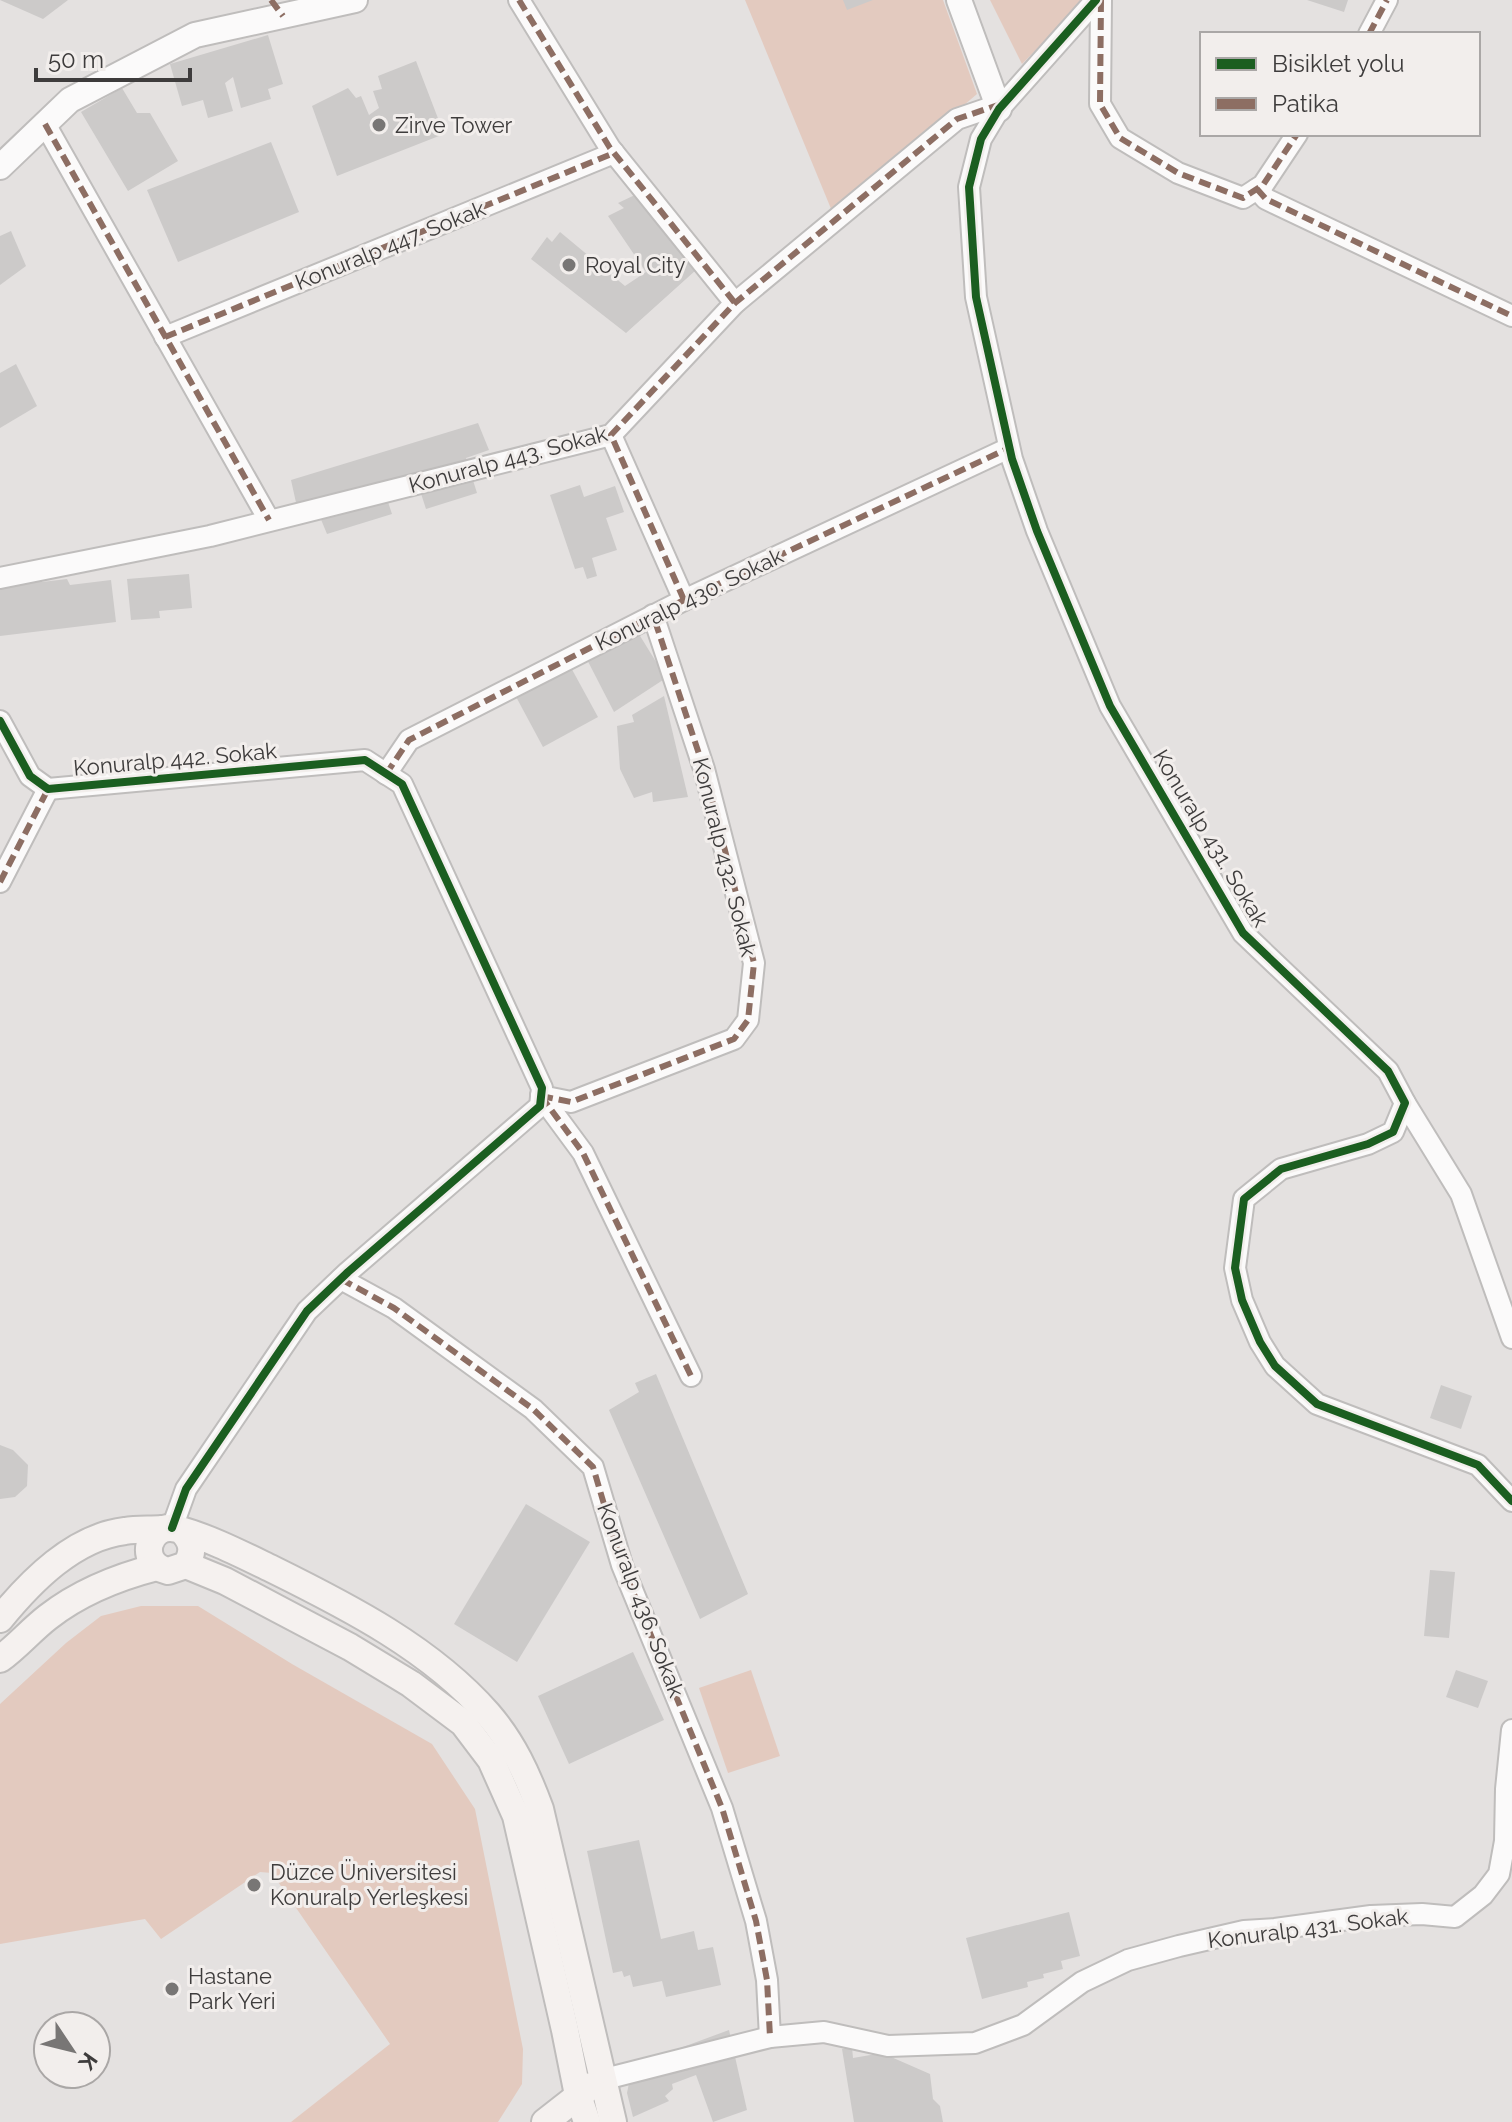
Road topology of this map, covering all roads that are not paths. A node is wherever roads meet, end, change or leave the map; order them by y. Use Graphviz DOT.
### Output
graph roads {
  1 [pos="355,0"];
  2 [pos="519,0"];
  3 [pos="959,0"];
  4 [pos="1099,0"];
  5 [pos="1387,0"];
  6 [pos="277,8"];
  7 [pos="1370,32"];
  8 [pos="999,107"];
  9 [pos="45,124"];
  10 [pos="1296,136"];
  11 [pos="614,153"];
  12 [pos="0,167"];
  13 [pos="1257,189"];
  14 [pos="735,303"];
  15 [pos="1512,316"];
  16 [pos="165,337"];
  17 [pos="611,435"];
  18 [pos="1009,448"];
  19 [pos="269,520"];
  20 [pos="0,578"];
  21 [pos="684,600"];
  22 [pos="653,615"];
  23 [pos="0,721"];
  24 [pos="386,774"];
  25 [pos="48,789"];
  26 [pos="0,882"];
  27 [pos="541,1096"];
  28 [pos="1405,1103"];
  29 [pos="341,1279"];
  30 [pos="1512,1338"];
  31 [pos="691,1376"];
  32 [pos="1512,1501"];
  33 [pos="172,1529"];
  34 [pos="186,1565"];
  35 [pos="157,1567"];
  36 [pos="0,1619"];
  37 [pos="0,1659"];
  38 [pos="1512,1730"];
  39 [pos="770,2037"];
  40 [pos="601,2080"];
  41 [pos="578,2095"];
  42 [pos="545,2122"];
  43 [pos="587,2122"];
  44 [pos="613,2122"];
  1 -- 6 [label="street"];
  2 -- 11 [label="street"];
  3 -- 8 [label="street"];
  4 -- 8 [label="street, Konuralp 431. Sokak"];
  4 -- 13 [label="street"];
  5 -- 7 [label="street"];
  6 -- 9 [label="street"];
  8 -- 14 [label="street, Konuralp 443. Sokak"];
  8 -- 18 [label="street, Konuralp 431. Sokak"];
  9 -- 12 [label="street"];
  9 -- 16 [label="street"];
  10 -- 13 [label="street"];
  11 -- 14 [label="street"];
  11 -- 16 [label="street, Konuralp 447. Sokak"];
  13 -- 15 [label="street"];
  14 -- 17 [label="street, Konuralp 443. Sokak"];
  16 -- 19 [label="street"];
  17 -- 19 [label="street, Konuralp 443. Sokak"];
  17 -- 21 [label="street"];
  18 -- 21 [label="street, Konuralp 430. Sokak"];
  18 -- 28 [label="street, Konuralp 431. Sokak"];
  19 -- 20 [label="street, Konuralp 443. Sokak"];
  21 -- 22 [label="street, Konuralp 430. Sokak"];
  22 -- 24 [label="street, Konuralp 430. Sokak"];
  22 -- 27 [label="street, Konuralp 432. Sokak"];
  23 -- 25 [label="street, Konuralp 442. Sokak"];
  24 -- 25 [label="street, Konuralp 442. Sokak"];
  24 -- 27 [label="street"];
  25 -- 26 [label="street"];
  27 -- 29 [label="street"];
  27 -- 31 [label="street"];
  28 -- 30 [label="street, Konuralp 431. Sokak"];
  28 -- 32 [label="street"];
  29 -- 33 [label="street"];
  29 -- 39 [label="street, Konuralp 436. Sokak"];
  33 -- 34 [label="main road"];
  33 -- 35 [label="main road"];
  33 -- 36 [label="main road"];
  33 -- 40 [label="main road"];
  34 -- 35 [label="main road"];
  34 -- 41 [label="main road"];
  35 -- 37 [label="main road"];
  38 -- 39 [label="street, Konuralp 431. Sokak"];
  39 -- 40 [label="street, Konuralp 431. Sokak"];
  40 -- 41 [label="main road"];
  40 -- 44 [label="main road"];
  41 -- 42 [label="main road"];
  41 -- 43 [label="main road"];
}
